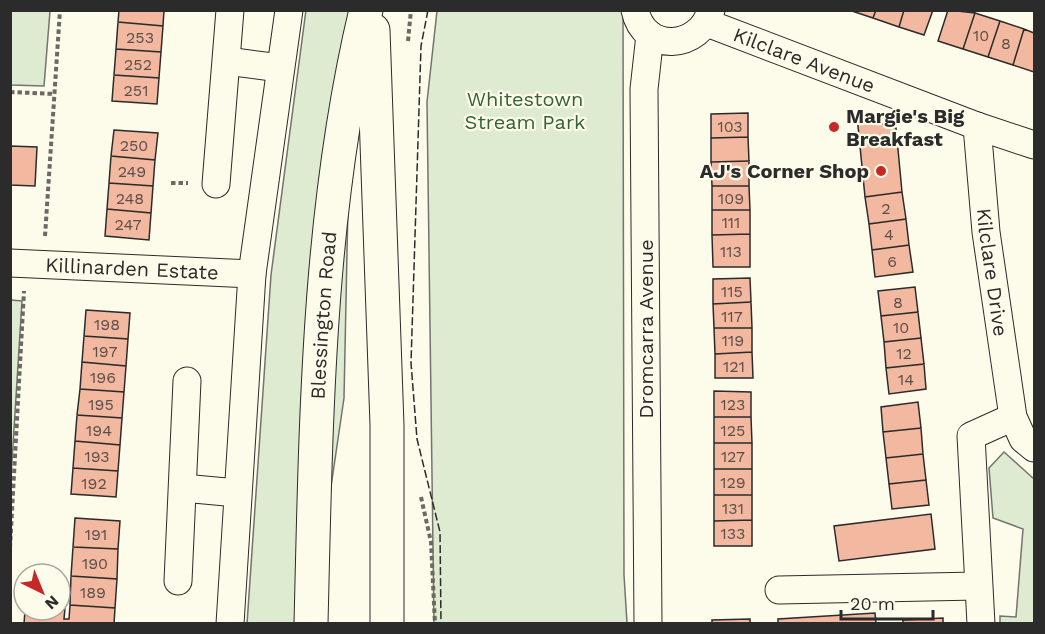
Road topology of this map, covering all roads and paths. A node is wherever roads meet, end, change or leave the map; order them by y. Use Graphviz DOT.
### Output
graph roads {
  1 [pos="60,10"];
  2 [pos="230,10"];
  3 [pos="289,10"];
  4 [pos="366,10"];
  5 [pos="373,10"];
  6 [pos="635,10"];
  7 [pos="709,17"];
  8 [pos="650,35"];
  9 [pos="227,61"];
  10 [pos="280,68"];
  11 [pos="10,92"];
  12 [pos="55,94"];
  13 [pos="977,126"];
  14 [pos="1035,145"];
  15 [pos="216,184"];
  16 [pos="45,240"];
  17 [pos="10,262"];
  18 [pos="252,274"];
  19 [pos="24,290"];
  20 [pos="187,381"];
  21 [pos="1013,417"];
  22 [pos="387,426"];
  23 [pos="1035,448"];
  24 [pos="183,488"];
  25 [pos="237,494"];
  26 [pos="12,497"];
  27 [pos="10,548"];
  28 [pos="178,580"];
  29 [pos="977,586"];
  30 [pos="779,590"];
  31 [pos="230,624"];
  32 [pos="311,624"];
  33 [pos="387,624"];
  34 [pos="410,624"];
  35 [pos="648,624"];
  36 [pos="981,624"];
  1 -- 12 [label="path"];
  2 -- 9 [label="street"];
  3 -- 10 [label="street"];
  4 -- 32 [label="main road, Blessington Road"];
  5 -- 22 [label="main road"];
  6 -- 8 [label="street"];
  7 -- 8 [label="street"];
  7 -- 13 [label="street, Kilclare Avenue"];
  8 -- 35 [label="street, Dromcarra Avenue"];
  9 -- 10 [label="street"];
  9 -- 15 [label="street"];
  10 -- 18 [label="street"];
  11 -- 12 [label="path"];
  12 -- 16 [label="path"];
  13 -- 14 [label="street, Kilclare Avenue"];
  13 -- 21 [label="street, Kilclare Drive"];
  17 -- 18 [label="street, Killinarden Estate"];
  18 -- 25 [label="street"];
  19 -- 26 [label="path"];
  20 -- 24 [label="street"];
  21 -- 23 [label="street, Kilclare Drive"];
  21 -- 29 [label="street"];
  22 -- 33 [label="main road"];
  22 -- 34 [label="main road"];
  24 -- 25 [label="street"];
  24 -- 28 [label="street"];
  25 -- 31 [label="street"];
  26 -- 27 [label="path"];
  29 -- 30 [label="street"];
  29 -- 36 [label="street"];
}
